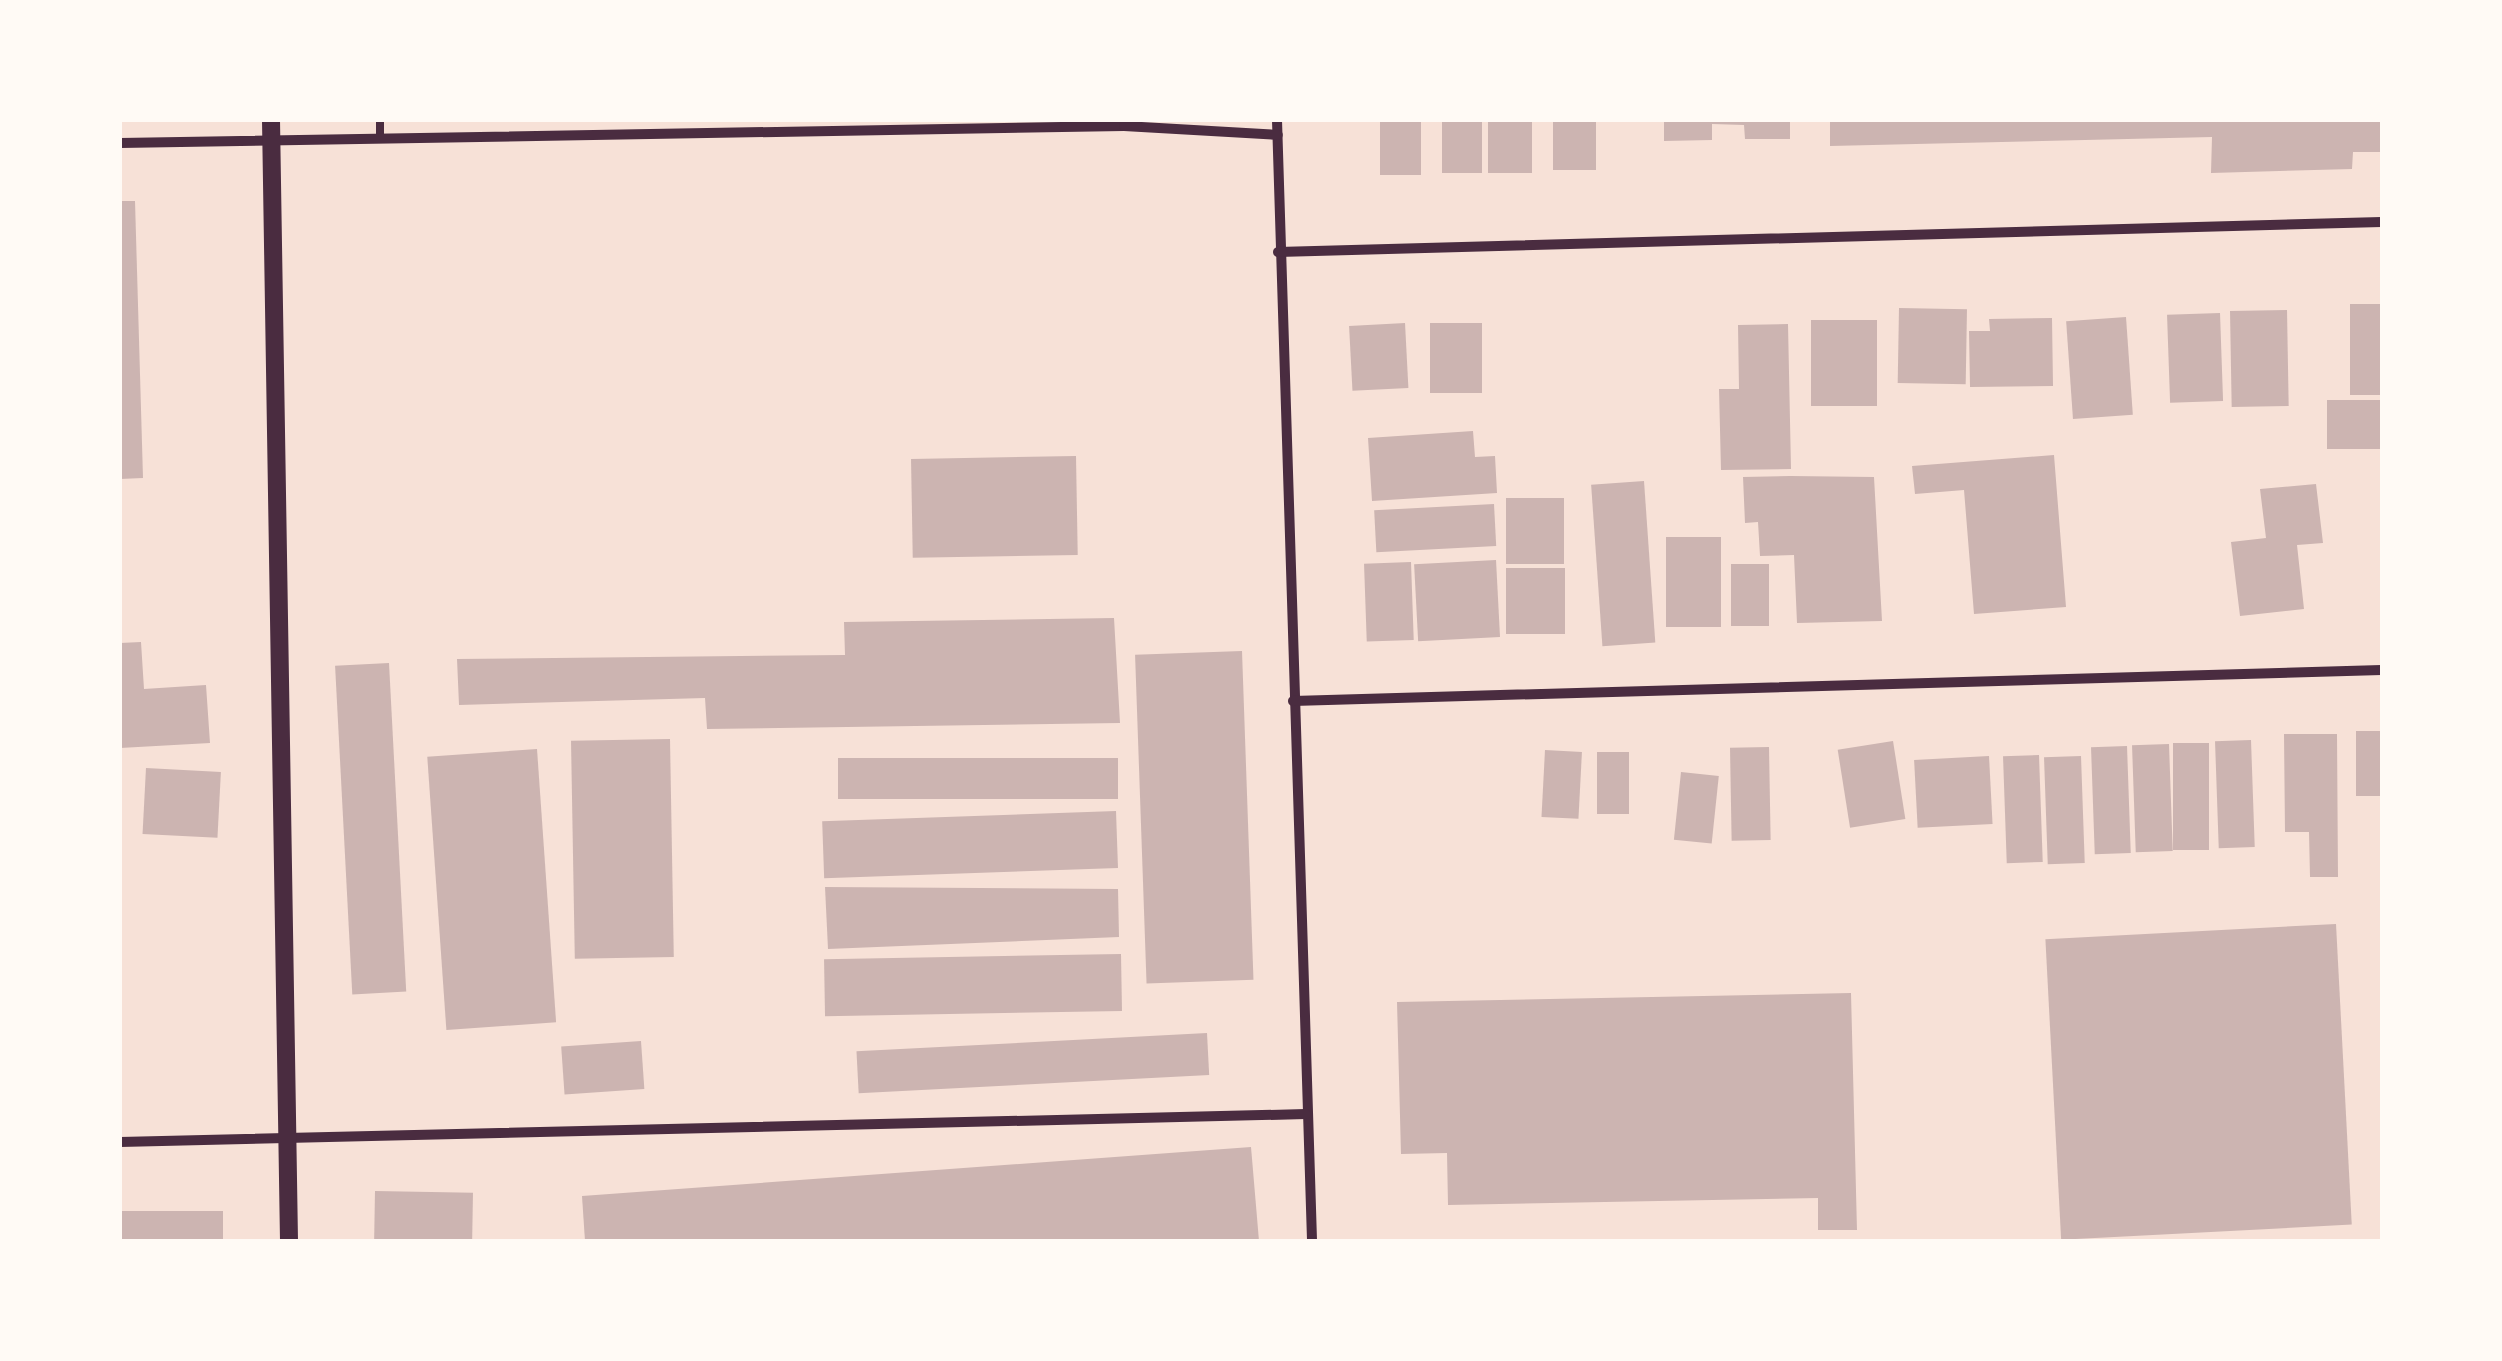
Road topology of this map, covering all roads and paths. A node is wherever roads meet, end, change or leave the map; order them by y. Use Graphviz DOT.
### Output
graph roads {
  1 [pos="380,120"];
  2 [pos="1277,120"];
  3 [pos="271,130"];
  4 [pos="1278,134"];
  5 [pos="380,137"];
  6 [pos="120,143"];
  7 [pos="2382,222"];
  8 [pos="1278,252"];
  9 [pos="2382,670"];
  10 [pos="1293,701"];
  11 [pos="1306,1114"];
  12 [pos="290,1139"];
  13 [pos="120,1142"];
  14 [pos="290,1241"];
  15 [pos="1312,1241"];
  1 -- 5 [label="lane"];
  2 -- 4 [label="street"];
  3 -- 5 [label="street"];
  3 -- 6 [label="street"];
  3 -- 12 [label="street"];
  4 -- 5 [label="street"];
  4 -- 8 [label="street"];
  7 -- 8 [label="street"];
  8 -- 10 [label="street"];
  9 -- 10 [label="street"];
  10 -- 11 [label="street"];
  11 -- 12 [label="street"];
  11 -- 15 [label="street"];
  12 -- 13 [label="street"];
  12 -- 14 [label="street"];
}
